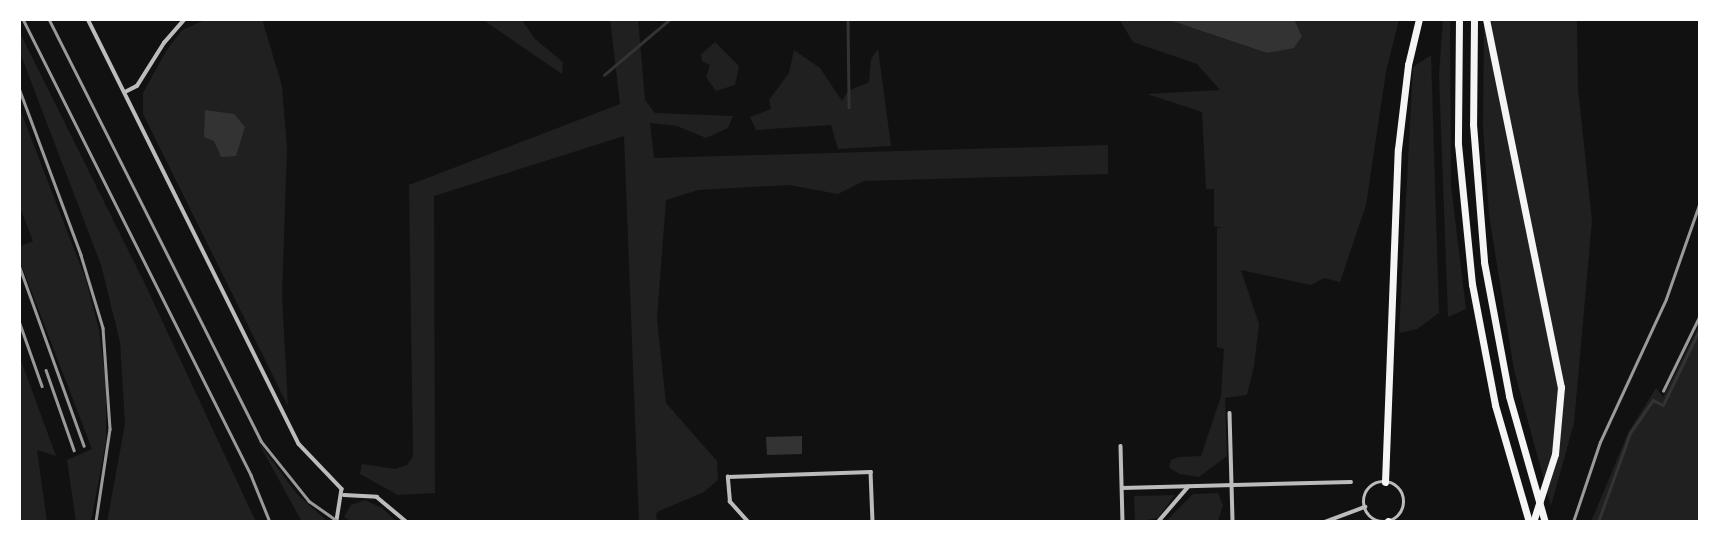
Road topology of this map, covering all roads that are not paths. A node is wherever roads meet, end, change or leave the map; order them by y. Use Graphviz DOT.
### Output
graph roads {
  1 [pos="88,19"];
  2 [pos="185,19"];
  3 [pos="1419,19"];
  4 [pos="1459,19"];
  5 [pos="1475,19"];
  6 [pos="1486,19"];
  7 [pos="125,92"];
  8 [pos="1230,413"];
  9 [pos="1121,446"];
  10 [pos="1351,482"];
  11 [pos="1385,482"];
  12 [pos="1188,487"];
  13 [pos="1232,487"];
  14 [pos="1122,488"];
  15 [pos="344,495"];
  16 [pos="1365,508"];
  17 [pos="337,522"];
  18 [pos="407,522"];
  19 [pos="748,522"];
  20 [pos="873,522"];
  21 [pos="1123,522"];
  22 [pos="1158,522"];
  23 [pos="1233,522"];
  24 [pos="1325,522"];
  25 [pos="1388,522"];
  26 [pos="1531,522"];
  27 [pos="1545,522"];
  1 -- 7 [label="street"];
  2 -- 7 [label="street"];
  3 -- 11 [label="highway"];
  4 -- 26 [label="highway"];
  5 -- 27 [label="highway"];
  6 -- 26 [label="highway"];
  7 -- 15 [label="street"];
  8 -- 13 [label="street"];
  9 -- 14 [label="street"];
  10 -- 13 [label="street"];
  11 -- 16 [label="street"];
  11 -- 25 [label="street"];
  12 -- 13 [label="street"];
  12 -- 14 [label="street"];
  12 -- 22 [label="street"];
  13 -- 23 [label="street"];
  14 -- 21 [label="street"];
  15 -- 17 [label="street"];
  15 -- 18 [label="street"];
  16 -- 24 [label="street"];
  16 -- 25 [label="street"];
  19 -- 20 [label="street"];
}
